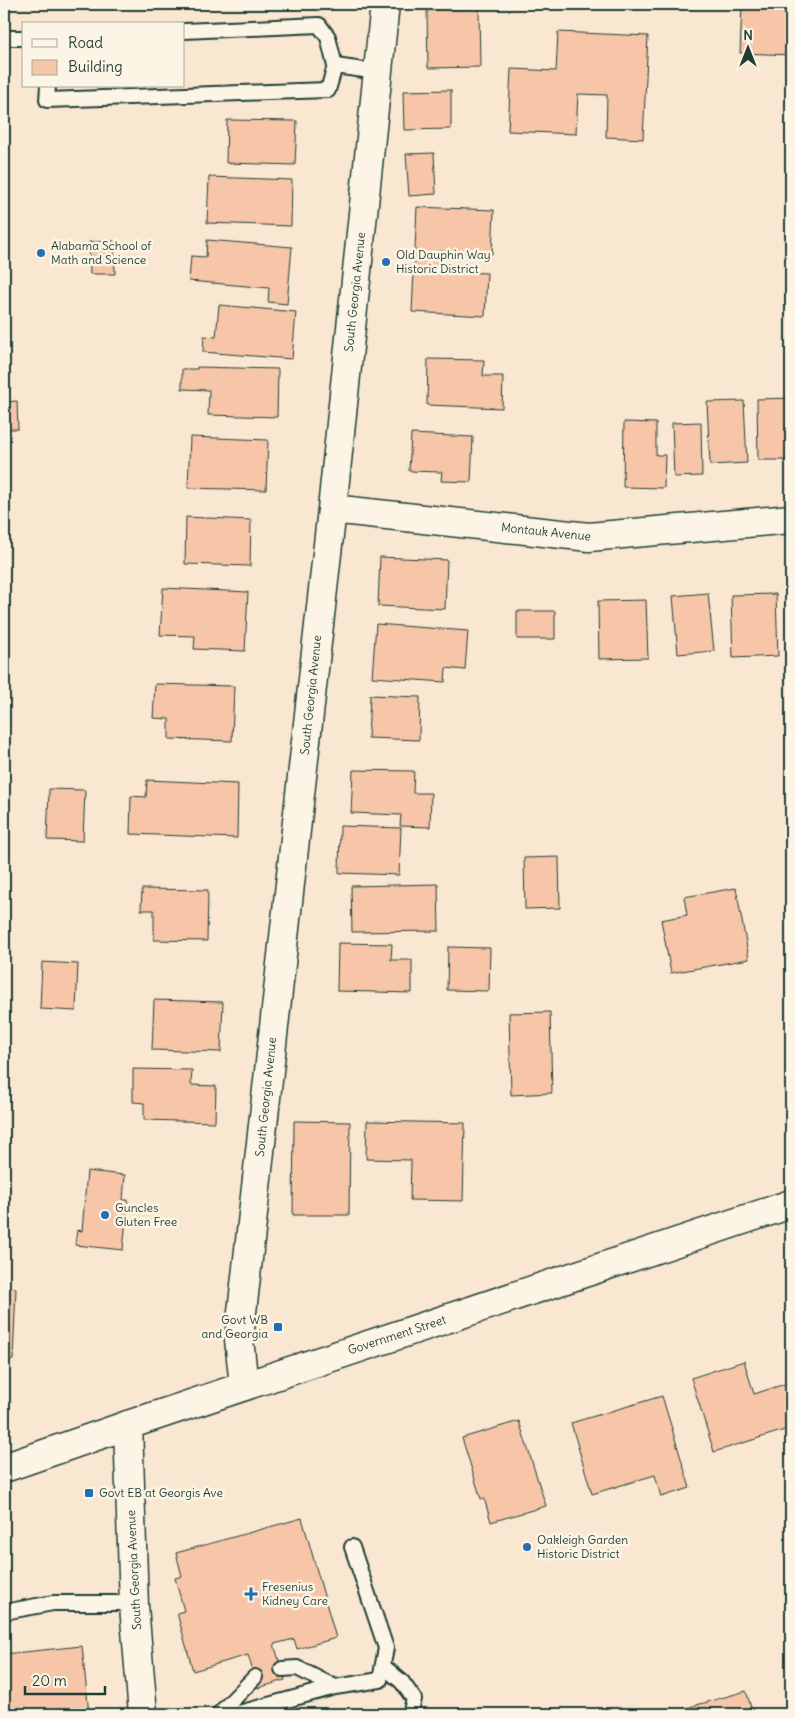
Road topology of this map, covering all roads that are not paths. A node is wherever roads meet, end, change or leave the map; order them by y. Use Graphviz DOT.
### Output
graph roads {
  1 [pos="385,4"];
  2 [pos="185,31"];
  3 [pos="4,38"];
  4 [pos="22,38"];
  5 [pos="335,66"];
  6 [pos="378,72"];
  7 [pos="48,93"];
  8 [pos="332,508"];
  9 [pos="791,519"];
  10 [pos="791,1204"];
  11 [pos="244,1386"];
  12 [pos="128,1425"];
  13 [pos="4,1468"];
  14 [pos="352,1547"];
  15 [pos="134,1603"];
  16 [pos="4,1612"];
  17 [pos="383,1666"];
  18 [pos="282,1669"];
  19 [pos="255,1677"];
  20 [pos="335,1688"];
  21 [pos="143,1714"];
  22 [pos="219,1714"];
  23 [pos="236,1714"];
  24 [pos="410,1714"];
  1 -- 6 [label="street, South Georgia Avenue"];
  2 -- 5 [label="lane"];
  3 -- 4 [label="lane"];
  5 -- 6 [label="lane"];
  5 -- 7 [label="lane"];
  6 -- 8 [label="street, South Georgia Avenue"];
  8 -- 9 [label="street, Montauk Avenue"];
  8 -- 11 [label="street, South Georgia Avenue"];
  10 -- 11 [label="street, Government Street"];
  11 -- 12 [label="street, Government Street"];
  12 -- 13 [label="street, Government Street"];
  12 -- 15 [label="street, South Georgia Avenue"];
  14 -- 17 [label="lane"];
  15 -- 16 [label="lane"];
  15 -- 21 [label="street, South Georgia Avenue"];
  17 -- 20 [label="lane"];
  17 -- 24 [label="lane"];
  18 -- 20 [label="lane"];
  19 -- 22 [label="lane"];
  20 -- 23 [label="lane"];
}
